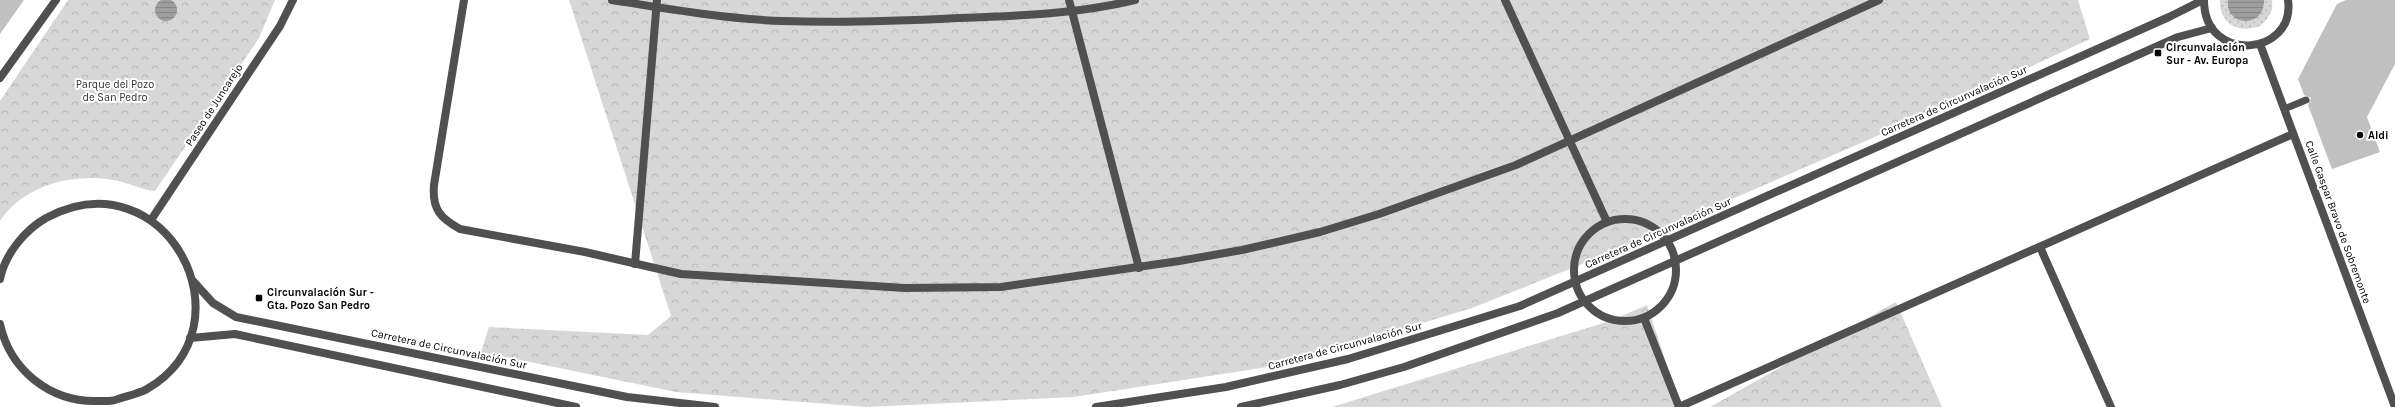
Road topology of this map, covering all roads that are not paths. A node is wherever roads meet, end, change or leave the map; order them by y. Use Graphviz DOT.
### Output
graph roads {
  1 [pos="56,0"];
  2 [pos="293,0"];
  3 [pos="464,0"];
  4 [pos="612,0"];
  5 [pos="1069,0"];
  6 [pos="1135,0"];
  7 [pos="1505,0"];
  8 [pos="1879,0"];
  9 [pos="2204,0"];
  10 [pos="2288,0"];
  11 [pos="656,3"];
  12 [pos="1072,10"];
  13 [pos="2212,28"];
  14 [pos="2260,44"];
  15 [pos="0,78"];
  16 [pos="2306,100"];
  17 [pos="2284,109"];
  18 [pos="2293,134"];
  19 [pos="1568,142"];
  20 [pos="152,220"];
  21 [pos="1607,222"];
  22 [pos="1667,241"];
  23 [pos="2040,247"];
  24 [pos="1676,260"];
  25 [pos="635,264"];
  26 [pos="1139,268"];
  27 [pos="0,275"];
  28 [pos="193,281"];
  29 [pos="1575,282"];
  30 [pos="1584,301"];
  31 [pos="1644,318"];
  32 [pos="0,324"];
  33 [pos="190,338"];
  34 [pos="576,407"];
  35 [pos="715,407"];
  36 [pos="1096,407"];
  37 [pos="1241,407"];
  38 [pos="1679,407"];
  39 [pos="2111,407"];
  40 [pos="2394,407"];
  1 -- 15 [label="street"];
  2 -- 20 [label="street, Paseo de Juncarejo"];
  3 -- 25 [label="street"];
  4 -- 11 [label="street"];
  5 -- 12 [label="street"];
  6 -- 12 [label="street"];
  7 -- 19 [label="street"];
  8 -- 19 [label="street"];
  9 -- 13 [label="street"];
  9 -- 22 [label="street, Carretera de Circunvalación Sur"];
  10 -- 14 [label="street"];
  11 -- 12 [label="street"];
  11 -- 25 [label="street"];
  12 -- 26 [label="street"];
  13 -- 14 [label="street"];
  13 -- 24 [label="street"];
  14 -- 17 [label="street, Calle Gaspar Bravo de Sobremonte"];
  16 -- 17 [label="lane"];
  17 -- 18 [label="street, Calle Gaspar Bravo de Sobremonte"];
  18 -- 23 [label="street"];
  18 -- 40 [label="street, Calle Gaspar Bravo de Sobremonte"];
  19 -- 21 [label="street"];
  19 -- 26 [label="street"];
  20 -- 27 [label="street"];
  20 -- 28 [label="street"];
  21 -- 22 [label="street"];
  21 -- 29 [label="street"];
  22 -- 24 [label="street"];
  22 -- 29 [label="street, Carretera de Circunvalación Sur"];
  23 -- 38 [label="street"];
  23 -- 39 [label="street"];
  24 -- 30 [label="street"];
  24 -- 31 [label="street"];
  25 -- 26 [label="street"];
  28 -- 33 [label="street"];
  28 -- 35 [label="street, Carretera de Circunvalación Sur"];
  29 -- 30 [label="street"];
  29 -- 36 [label="street, Carretera de Circunvalación Sur"];
  30 -- 31 [label="street"];
  30 -- 37 [label="street"];
  31 -- 38 [label="street"];
  32 -- 33 [label="street"];
  33 -- 34 [label="street"];
}
